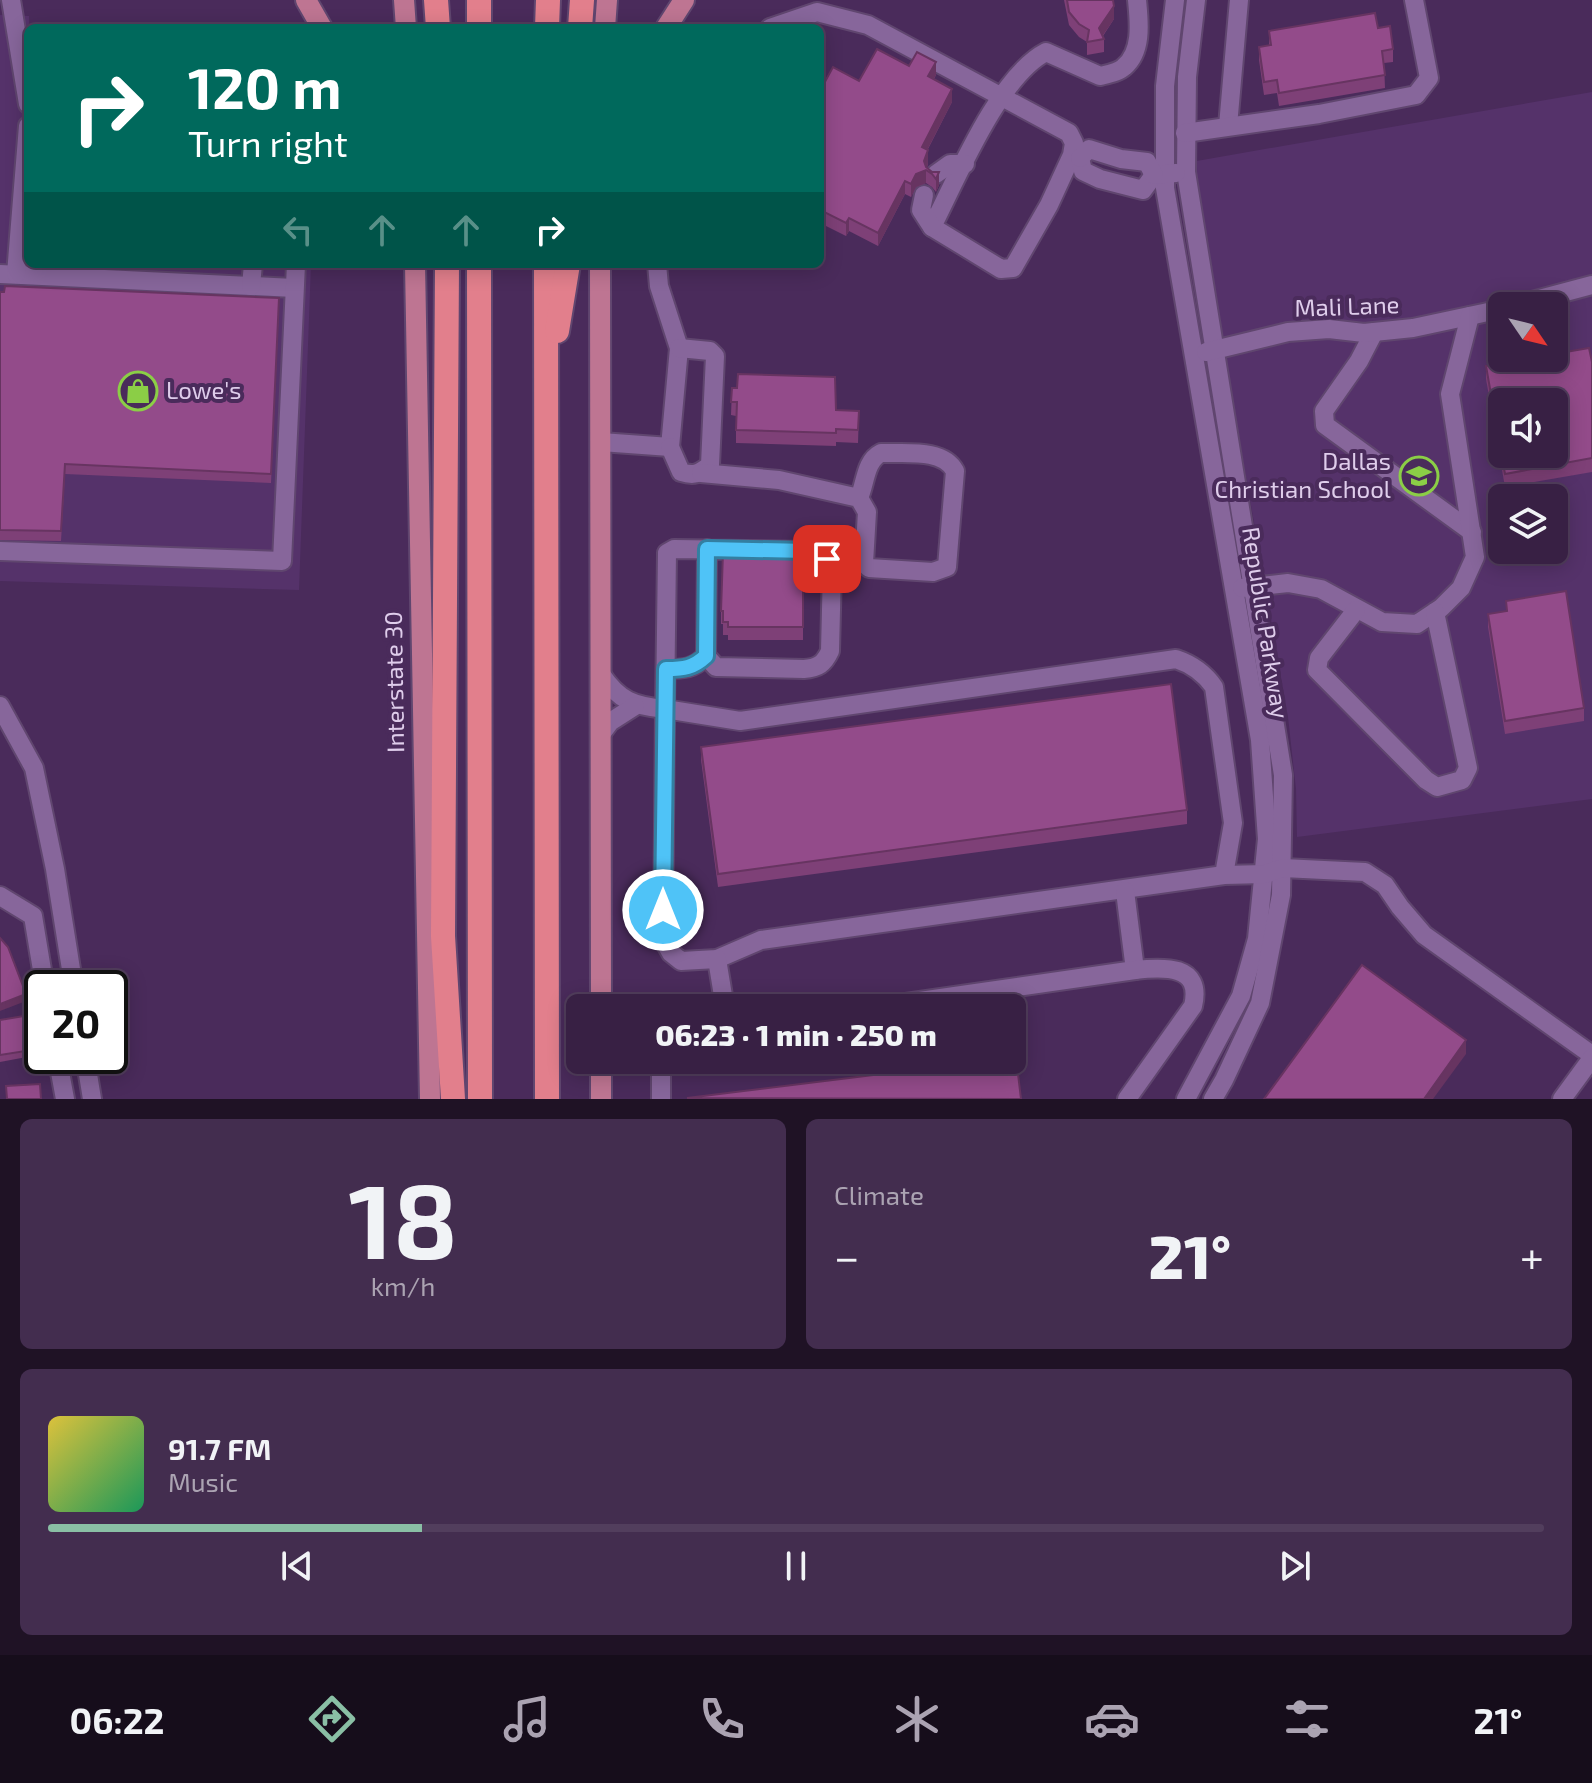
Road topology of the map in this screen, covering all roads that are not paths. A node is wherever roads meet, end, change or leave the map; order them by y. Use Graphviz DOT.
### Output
graph roads {
  1 [pos="11,0"];
  2 [pos="306,0"];
  3 [pos="404,0"];
  4 [pos="436,0"];
  5 [pos="479,0"];
  6 [pos="548,0"];
  7 [pos="582,0"];
  8 [pos="607,0"];
  9 [pos="684,0"];
  10 [pos="1137,0"];
  11 [pos="1175,0"];
  12 [pos="1196,0"];
  13 [pos="1239,0"];
  14 [pos="1414,0"];
  15 [pos="815,20"];
  16 [pos="320,24"];
  17 [pos="406,24"];
  18 [pos="438,24"];
  19 [pos="479,24"];
  20 [pos="547,24"];
  21 [pos="580,24"];
  22 [pos="605,24"];
  23 [pos="669,24"];
  24 [pos="792,24"];
  25 [pos="8,34"];
  26 [pos="24,90"];
  27 [pos="1000,97"];
  28 [pos="1228,126"];
  29 [pos="1185,133"];
  30 [pos="24,156"];
  31 [pos="1076,156"];
  32 [pos="965,164"];
  33 [pos="1186,172"];
  34 [pos="936,174"];
  35 [pos="1160,175"];
  36 [pos="924,195"];
  37 [pos="932,227"];
  38 [pos="217,268"];
  39 [pos="253,268"];
  40 [pos="296,268"];
  41 [pos="415,268"];
  42 [pos="447,268"];
  43 [pos="479,268"];
  44 [pos="546,268"];
  45 [pos="567,268"];
  46 [pos="600,268"];
  47 [pos="657,268"];
  48 [pos="61,270"];
  49 [pos="101,271"];
  50 [pos="139,272"];
  51 [pos="178,273"];
  52 [pos="8,274"];
  53 [pos="216,284"];
  54 [pos="1592,285"];
  55 [pos="251,286"];
  56 [pos="294,288"];
  57 [pos="1566,292"];
  58 [pos="1488,312"];
  59 [pos="1470,316"];
  60 [pos="1374,332"];
  61 [pos="679,348"];
  62 [pos="1215,350"];
  63 [pos="1195,354"];
  64 [pos="546,385"];
  65 [pos="601,442"];
  66 [pos="670,447"];
  67 [pos="701,473"];
  68 [pos="859,498"];
  69 [pos="1472,532"];
  70 [pos="707,549"];
  71 [pos="0,551"];
  72 [pos="1245,588"];
  73 [pos="1356,610"];
  74 [pos="1435,612"];
  75 [pos="706,656"];
  76 [pos="666,669"];
  77 [pos="601,674"];
  78 [pos="0,706"];
  79 [pos="635,706"];
  80 [pos="665,709"];
  81 [pos="601,734"];
  82 [pos="1274,871"];
  83 [pos="1224,875"];
  84 [pos="1125,891"];
  85 [pos="0,896"];
  86 [pos="717,959"];
  87 [pos="42,970"];
  88 [pos="71,970"];
  89 [pos="1135,970"];
  90 [pos="601,994"];
  91 [pos="723,994"];
  92 [pos="968,994"];
  93 [pos="1592,1057"];
  94 [pos="60,1074"];
  95 [pos="88,1074"];
  96 [pos="601,1074"];
  97 [pos="661,1074"];
  98 [pos="65,1099"];
  99 [pos="92,1099"];
  100 [pos="430,1099"];
  101 [pos="453,1099"];
  102 [pos="480,1099"];
  103 [pos="547,1099"];
  104 [pos="601,1099"];
  105 [pos="661,1099"];
  106 [pos="1127,1099"];
  107 [pos="1186,1099"];
  108 [pos="1213,1099"];
  109 [pos="1562,1099"];
  1 -- 25 [label="street"];
  2 -- 16 [label="main road"];
  3 -- 17 [label="main road"];
  4 -- 18 [label="highway"];
  5 -- 19 [label="highway"];
  6 -- 20 [label="highway"];
  7 -- 21 [label="highway"];
  8 -- 22 [label="main road"];
  9 -- 23 [label="main road"];
  10 -- 27 [label="street"];
  11 -- 35 [label="street, Republic Parkway"];
  12 -- 29 [label="street, Republic Parkway"];
  13 -- 28 [label="street"];
  14 -- 28 [label="street"];
  15 -- 24 [label="street"];
  15 -- 27 [label="street"];
  25 -- 26 [label="street"];
  27 -- 31 [label="street"];
  27 -- 32 [label="street"];
  28 -- 29 [label="street"];
  29 -- 33 [label="street, Republic Parkway"];
  30 -- 52 [label="street"];
  31 -- 35 [label="street"];
  31 -- 35 [label="street"];
  31 -- 37 [label="street"];
  32 -- 34 [label="street"];
  32 -- 37 [label="street"];
  33 -- 35 [label="street"];
  33 -- 62 [label="street, Republic Parkway"];
  35 -- 63 [label="street, Republic Parkway"];
  36 -- 37 [label="street"];
  38 -- 53 [label="street"];
  39 -- 55 [label="street"];
  40 -- 56 [label="street"];
  41 -- 100 [label="main road, Interstate 30"];
  42 -- 101 [label="highway"];
  43 -- 102 [label="highway"];
  44 -- 64 [label="highway"];
  45 -- 64 [label="highway"];
  46 -- 65 [label="main road"];
  47 -- 61 [label="street"];
  48 -- 49 [label="street"];
  48 -- 52 [label="street"];
  49 -- 50 [label="street"];
  50 -- 51 [label="street"];
  51 -- 53 [label="street"];
  53 -- 55 [label="street"];
  54 -- 57 [label="street"];
  55 -- 56 [label="street"];
  56 -- 71 [label="street"];
  58 -- 59 [label="street, Mali Lane"];
  59 -- 60 [label="street, Mali Lane"];
  59 -- 69 [label="street"];
  60 -- 62 [label="street, Mali Lane"];
  60 -- 69 [label="street"];
  61 -- 66 [label="street"];
  61 -- 67 [label="street"];
  62 -- 63 [label="street, Mali Lane"];
  62 -- 72 [label="street, Republic Parkway"];
  63 -- 72 [label="street, Republic Parkway"];
  64 -- 103 [label="highway"];
  65 -- 66 [label="street"];
  65 -- 77 [label="main road"];
  66 -- 67 [label="street"];
  67 -- 68 [label="street"];
  68 -- 68 [label="street"];
  69 -- 74 [label="street"];
  70 -- 75 [label="street"];
  70 -- 75 [label="street"];
  70 -- 76 [label="street"];
  72 -- 73 [label="street"];
  72 -- 82 [label="street, Republic Parkway"];
  73 -- 74 [label="street"];
  73 -- 74 [label="street"];
  75 -- 76 [label="street"];
  76 -- 80 [label="street"];
  77 -- 79 [label="street"];
  77 -- 81 [label="main road"];
  78 -- 88 [label="street"];
  79 -- 80 [label="street"];
  79 -- 81 [label="street"];
  80 -- 83 [label="street"];
  80 -- 86 [label="street"];
  81 -- 90 [label="main road"];
  82 -- 83 [label="street"];
  82 -- 93 [label="street"];
  82 -- 107 [label="street, Republic Parkway"];
  82 -- 108 [label="street, Republic Parkway"];
  83 -- 84 [label="street"];
  84 -- 86 [label="street"];
  84 -- 89 [label="street"];
  85 -- 87 [label="street"];
  86 -- 91 [label="street"];
  89 -- 92 [label="street"];
  89 -- 106 [label="street"];
  93 -- 109 [label="street"];
  94 -- 98 [label="street"];
  95 -- 99 [label="street"];
  96 -- 104 [label="main road"];
  97 -- 105 [label="street"];
}
